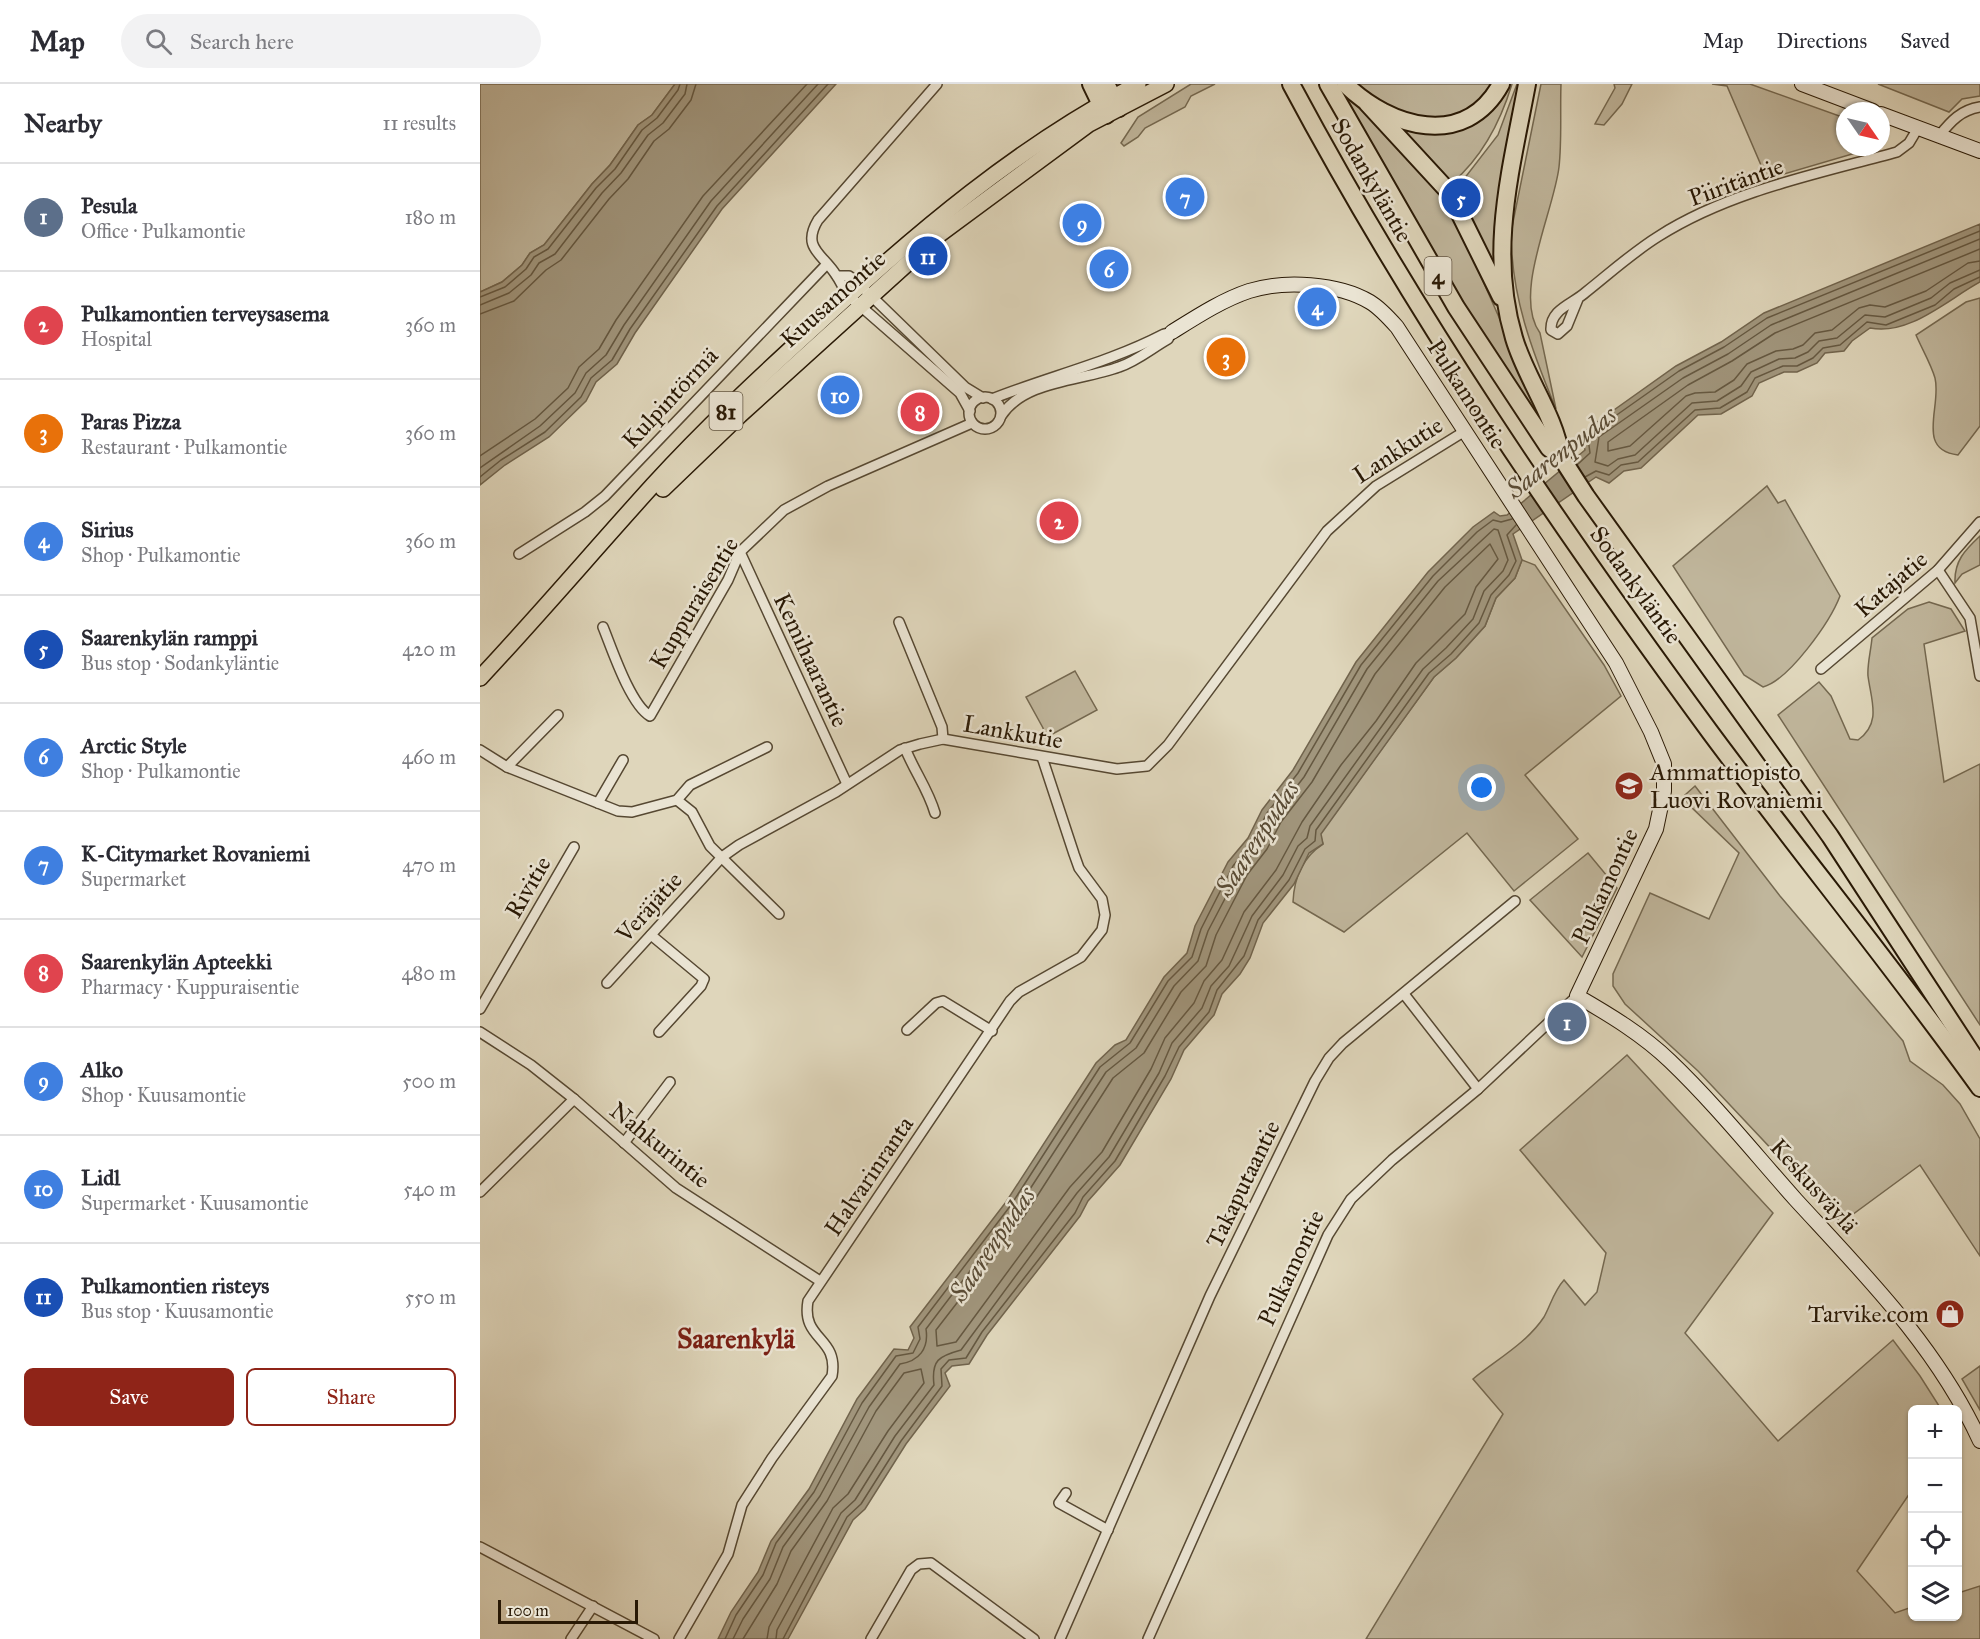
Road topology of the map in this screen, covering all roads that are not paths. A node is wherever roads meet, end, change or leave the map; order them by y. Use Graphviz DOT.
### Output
graph roads {
  1 [pos="937,84"];
  2 [pos="1091,84"];
  3 [pos="1138,84"];
  4 [pos="1166,84"];
  5 [pos="1291,84"];
  6 [pos="1328,84"];
  7 [pos="1346,84"];
  8 [pos="1501,84"];
  9 [pos="1527,84"];
  10 [pos="1802,84"];
  11 [pos="1109,101"];
  12 [pos="1849,102"];
  13 [pos="1366,103"];
  14 [pos="1980,107"];
  15 [pos="1890,117"];
  16 [pos="1918,128"];
  17 [pos="1939,136"];
  18 [pos="1980,151"];
  19 [pos="827,264"];
  20 [pos="837,276"];
  21 [pos="866,290"];
  22 [pos="849,296"];
  23 [pos="1578,299"];
  24 [pos="1504,303"];
  25 [pos="860,307"];
  26 [pos="1172,332"];
  27 [pos="987,398"];
  28 [pos="970,411"];
  29 [pos="1001,416"];
  30 [pos="972,423"];
  31 [pos="1465,431"];
  32 [pos="1561,457"];
  33 [pos="1980,522"];
  34 [pos="611,535"];
  35 [pos="740,552"];
  36 [pos="519,554"];
  37 [pos="1938,570"];
  38 [pos="899,622"];
  39 [pos="603,627"];
  40 [pos="1821,669"];
  41 [pos="1980,676"];
  42 [pos="480,678"];
  43 [pos="558,715"];
  44 [pos="943,739"];
  45 [pos="766,747"];
  46 [pos="905,748"];
  47 [pos="480,750"];
  48 [pos="1042,757"];
  49 [pos="623,760"];
  50 [pos="507,767"];
  51 [pos="847,784"];
  52 [pos="676,800"];
  53 [pos="598,803"];
  54 [pos="935,813"];
  55 [pos="574,847"];
  56 [pos="722,857"];
  57 [pos="1515,901"];
  58 [pos="779,914"];
  59 [pos="651,934"];
  60 [pos="607,983"];
  61 [pos="1404,994"];
  62 [pos="1577,996"];
  63 [pos="480,1009"];
  64 [pos="907,1030"];
  65 [pos="992,1031"];
  66 [pos="480,1032"];
  67 [pos="659,1032"];
  68 [pos="1980,1066"];
  69 [pos="670,1082"];
  70 [pos="1980,1088"];
  71 [pos="1478,1089"];
  72 [pos="574,1099"];
  73 [pos="624,1143"];
  74 [pos="480,1192"];
  75 [pos="820,1281"];
  76 [pos="1980,1441"];
  77 [pos="1066,1493"];
  78 [pos="1108,1530"];
  79 [pos="480,1548"];
  80 [pos="593,1606"];
  81 [pos="571,1639"];
  82 [pos="654,1639"];
  83 [pos="679,1639"];
  84 [pos="871,1639"];
  85 [pos="1034,1639"];
  86 [pos="1060,1639"];
  87 [pos="1149,1639"];
  1 -- 19 [label="street"];
  2 -- 11 [label="highway"];
  3 -- 11 [label="main road, Kuusamontie / 81"];
  4 -- 11 [label="main road, Kuusamontie / 81"];
  5 -- 70 [label="highway, Sodankyläntie / 4"];
  6 -- 32 [label="highway, Sodankyläntie / 4"];
  7 -- 13 [label="highway"];
  8 -- 13 [label="highway"];
  9 -- 24 [label="highway"];
  10 -- 12 [label="street"];
  11 -- 21 [label="main road, Kuusamontie / 81"];
  13 -- 24 [label="highway"];
  14 -- 17 [label="street"];
  15 -- 16 [label="street"];
  16 -- 17 [label="street"];
  16 -- 23 [label="street, Piiritäntie"];
  17 -- 18 [label="street"];
  19 -- 20 [label="street"];
  19 -- 36 [label="street, Kulpintörmä"];
  20 -- 21 [label="street"];
  20 -- 22 [label="street"];
  21 -- 22 [label="main road, Kuusamontie / 81"];
  21 -- 25 [label="main road, Kuusamontie / 81"];
  21 -- 27 [label="street"];
  22 -- 25 [label="street"];
  22 -- 34 [label="main road, Kuusamontie / 81"];
  24 -- 32 [label="highway"];
  25 -- 28 [label="street"];
  25 -- 34 [label="main road, Kuusamontie / 81"];
  26 -- 27 [label="street, Pulkamontie"];
  26 -- 29 [label="street, Pulkamontie"];
  26 -- 31 [label="street, Pulkamontie"];
  27 -- 28 [label="street"];
  27 -- 29 [label="street"];
  28 -- 30 [label="street"];
  29 -- 30 [label="street"];
  30 -- 35 [label="street, Kuppuraisentie"];
  31 -- 48 [label="street, Lankkutie"];
  31 -- 62 [label="street, Pulkamontie"];
  32 -- 68 [label="highway, Sodankyläntie / 4"];
  33 -- 37 [label="street, Katajatie"];
  34 -- 42 [label="main road, Kuusamontie / 81"];
  35 -- 39 [label="street, Kuppuraisentie"];
  35 -- 51 [label="street, Kemihaarantie"];
  37 -- 40 [label="street, Katajatie"];
  37 -- 41 [label="street"];
  38 -- 44 [label="street"];
  43 -- 50 [label="street"];
  44 -- 46 [label="street, Lankkutie"];
  44 -- 48 [label="street, Lankkutie"];
  45 -- 52 [label="street"];
  46 -- 51 [label="street, Lankkutie"];
  46 -- 54 [label="street"];
  47 -- 50 [label="street"];
  48 -- 65 [label="street, Halvarinranta"];
  49 -- 53 [label="street"];
  50 -- 53 [label="street"];
  51 -- 56 [label="street, Lankkutie"];
  52 -- 53 [label="street"];
  52 -- 56 [label="street"];
  55 -- 63 [label="street, Rivitie"];
  56 -- 58 [label="street"];
  56 -- 59 [label="street, Veräjätie"];
  57 -- 61 [label="street, Takaputaantie"];
  59 -- 60 [label="street, Veräjätie"];
  59 -- 67 [label="street"];
  61 -- 71 [label="street"];
  61 -- 78 [label="street, Takaputaantie"];
  62 -- 71 [label="street, Pulkamontie"];
  62 -- 76 [label="street, Keskusväylä"];
  64 -- 65 [label="street"];
  65 -- 75 [label="street, Halvarinranta"];
  66 -- 72 [label="street, Nahkurintie"];
  69 -- 73 [label="street"];
  71 -- 87 [label="street, Pulkamontie"];
  72 -- 73 [label="street, Nahkurintie"];
  72 -- 74 [label="street"];
  73 -- 75 [label="street, Nahkurintie"];
  75 -- 83 [label="street, Halvarinranta"];
  77 -- 78 [label="street"];
  78 -- 86 [label="street, Takaputaantie"];
  79 -- 80 [label="street"];
  80 -- 81 [label="street"];
  80 -- 82 [label="street"];
  84 -- 85 [label="street"];
}
